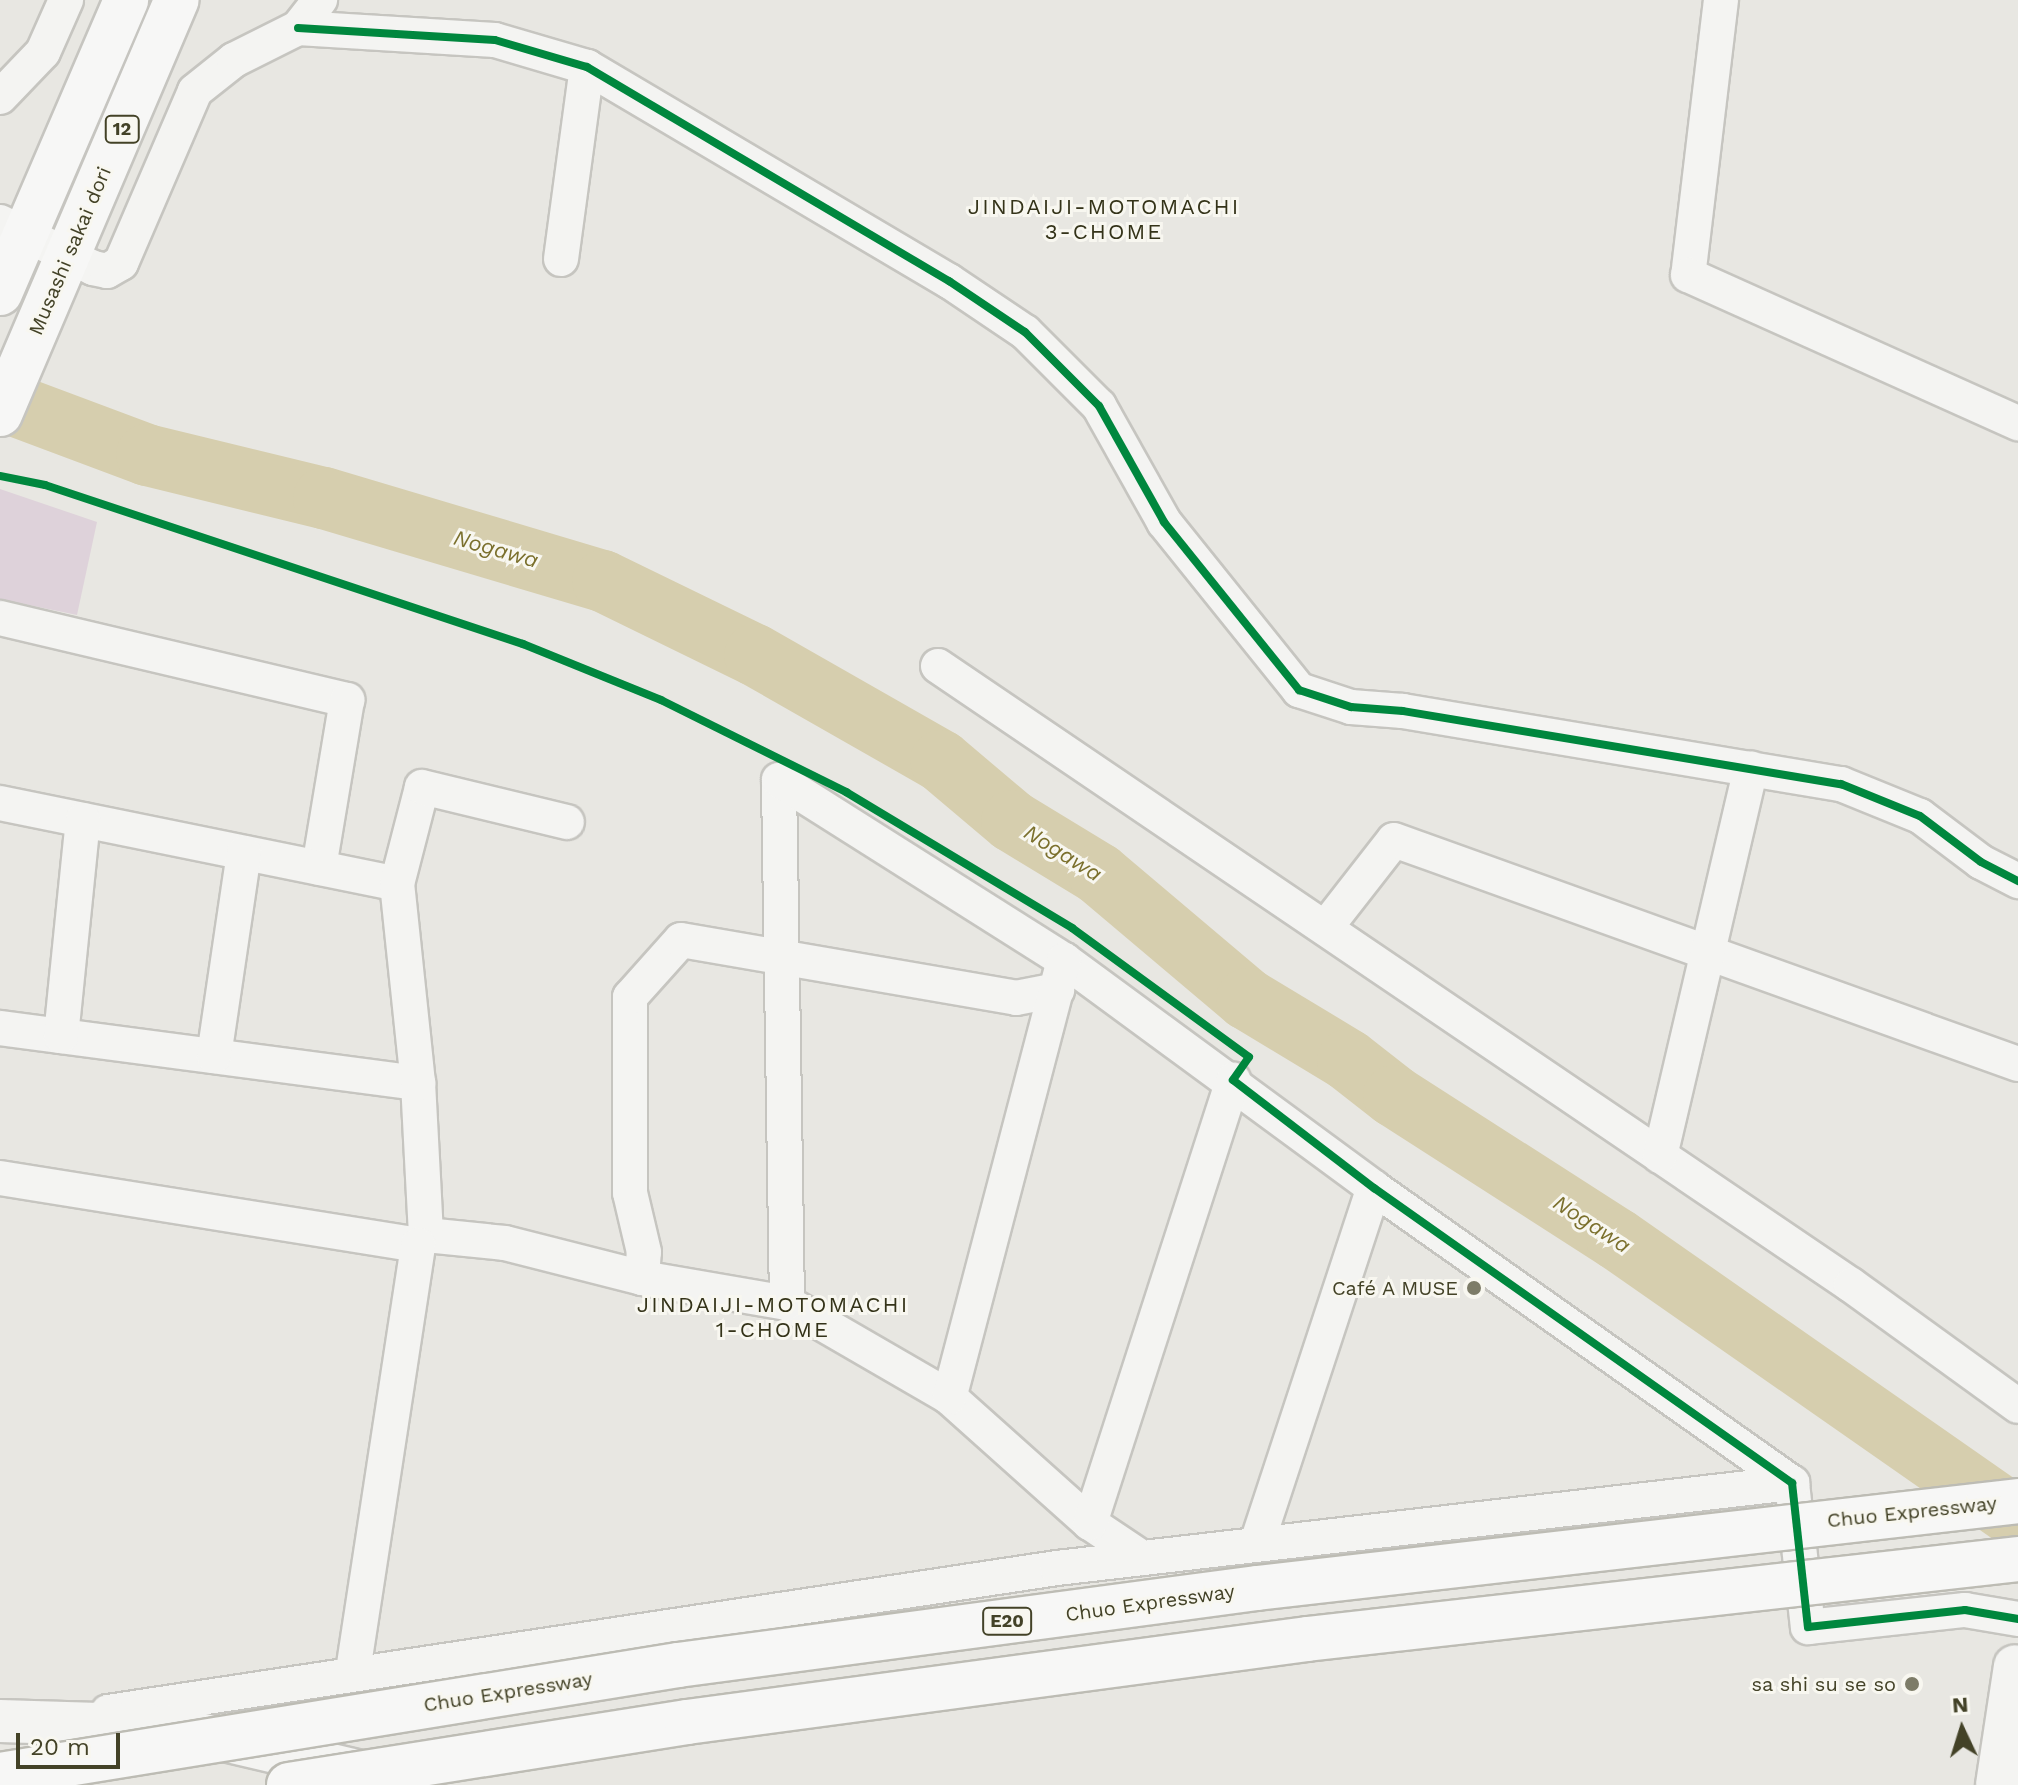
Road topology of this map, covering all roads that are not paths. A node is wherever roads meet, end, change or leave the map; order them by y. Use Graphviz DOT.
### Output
graph roads {
  1 [pos="66,0"];
  2 [pos="126,0"];
  3 [pos="177,0"];
  4 [pos="320,0"];
  5 [pos="1721,0"];
  6 [pos="298,28"];
  7 [pos="587,67"];
  8 [pos="0,97"];
  9 [pos="13,229"];
  10 [pos="67,258"];
  11 [pos="561,259"];
  12 [pos="0,293"];
  13 [pos="0,414"];
  14 [pos="2018,423"];
  15 [pos="0,618"];
  16 [pos="938,666"];
  17 [pos="1751,769"];
  18 [pos="0,803"];
  19 [pos="83,820"];
  20 [pos="567,822"];
  21 [pos="244,853"];
  22 [pos="319,868"];
  23 [pos="2018,881"];
  24 [pos="397,884"];
  25 [pos="1326,927"];
  26 [pos="1709,952"];
  27 [pos="780,961"];
  28 [pos="1061,975"];
  29 [pos="0,1028"];
  30 [pos="61,1036"];
  31 [pos="214,1056"];
  32 [pos="2018,1064"];
  33 [pos="1233,1080"];
  34 [pos="418,1083"];
  35 [pos="1660,1156"];
  36 [pos="0,1178"];
  37 [pos="1374,1188"];
  38 [pos="422,1240"];
  39 [pos="642,1278"];
  40 [pos="787,1303"];
  41 [pos="949,1397"];
  42 [pos="2018,1406"];
  43 [pos="1792,1483"];
  44 [pos="2018,1501"];
  45 [pos="1090,1523"];
  46 [pos="1257,1543"];
  47 [pos="1142,1558"];
  48 [pos="2018,1559"];
  49 [pos="2018,1619"];
  50 [pos="2017,1656"];
  51 [pos="353,1671"];
  52 [pos="60,1719"];
  53 [pos="0,1721"];
  54 [pos="0,1775"];
  55 [pos="289,1785"];
  56 [pos="410,1785"];
  57 [pos="1997,1785"];
  1 -- 8 [label="street"];
  2 -- 9 [label="main road, 12"];
  3 -- 10 [label="main road, Musashi sakai dori / 12"];
  4 -- 6 [label="street"];
  5 -- 14 [label="street"];
  6 -- 7 [label="street"];
  6 -- 10 [label="street"];
  7 -- 11 [label="street"];
  7 -- 17 [label="street"];
  9 -- 10 [label="street"];
  9 -- 12 [label="main road, 12"];
  10 -- 13 [label="main road, Musashi sakai dori / 12"];
  15 -- 22 [label="street"];
  16 -- 25 [label="street"];
  17 -- 23 [label="street"];
  17 -- 26 [label="street"];
  18 -- 19 [label="street"];
  19 -- 21 [label="street"];
  19 -- 30 [label="street"];
  20 -- 24 [label="street"];
  21 -- 22 [label="street"];
  21 -- 31 [label="street"];
  22 -- 24 [label="street"];
  24 -- 34 [label="street"];
  25 -- 26 [label="street"];
  25 -- 35 [label="street"];
  26 -- 32 [label="street"];
  26 -- 35 [label="street"];
  27 -- 28 [label="street"];
  27 -- 28 [label="street"];
  27 -- 39 [label="street"];
  27 -- 40 [label="street"];
  28 -- 33 [label="street"];
  28 -- 41 [label="street"];
  29 -- 30 [label="street"];
  30 -- 31 [label="street"];
  31 -- 34 [label="street"];
  33 -- 37 [label="street"];
  33 -- 45 [label="street"];
  34 -- 38 [label="street"];
  35 -- 42 [label="street"];
  36 -- 38 [label="street"];
  37 -- 43 [label="street"];
  37 -- 46 [label="street"];
  38 -- 39 [label="street"];
  38 -- 51 [label="street"];
  39 -- 40 [label="street"];
  40 -- 41 [label="street"];
  41 -- 45 [label="street"];
  43 -- 46 [label="street"];
  43 -- 49 [label="street"];
  44 -- 54 [label="main road, Chuo Expressway / E20, bridge"];
  45 -- 47 [label="street"];
  46 -- 47 [label="street"];
  47 -- 51 [label="street"];
  48 -- 55 [label="main road, bridge"];
  50 -- 57 [label="street"];
  51 -- 52 [label="street"];
  52 -- 53 [label="street"];
  52 -- 56 [label="street"];
}
